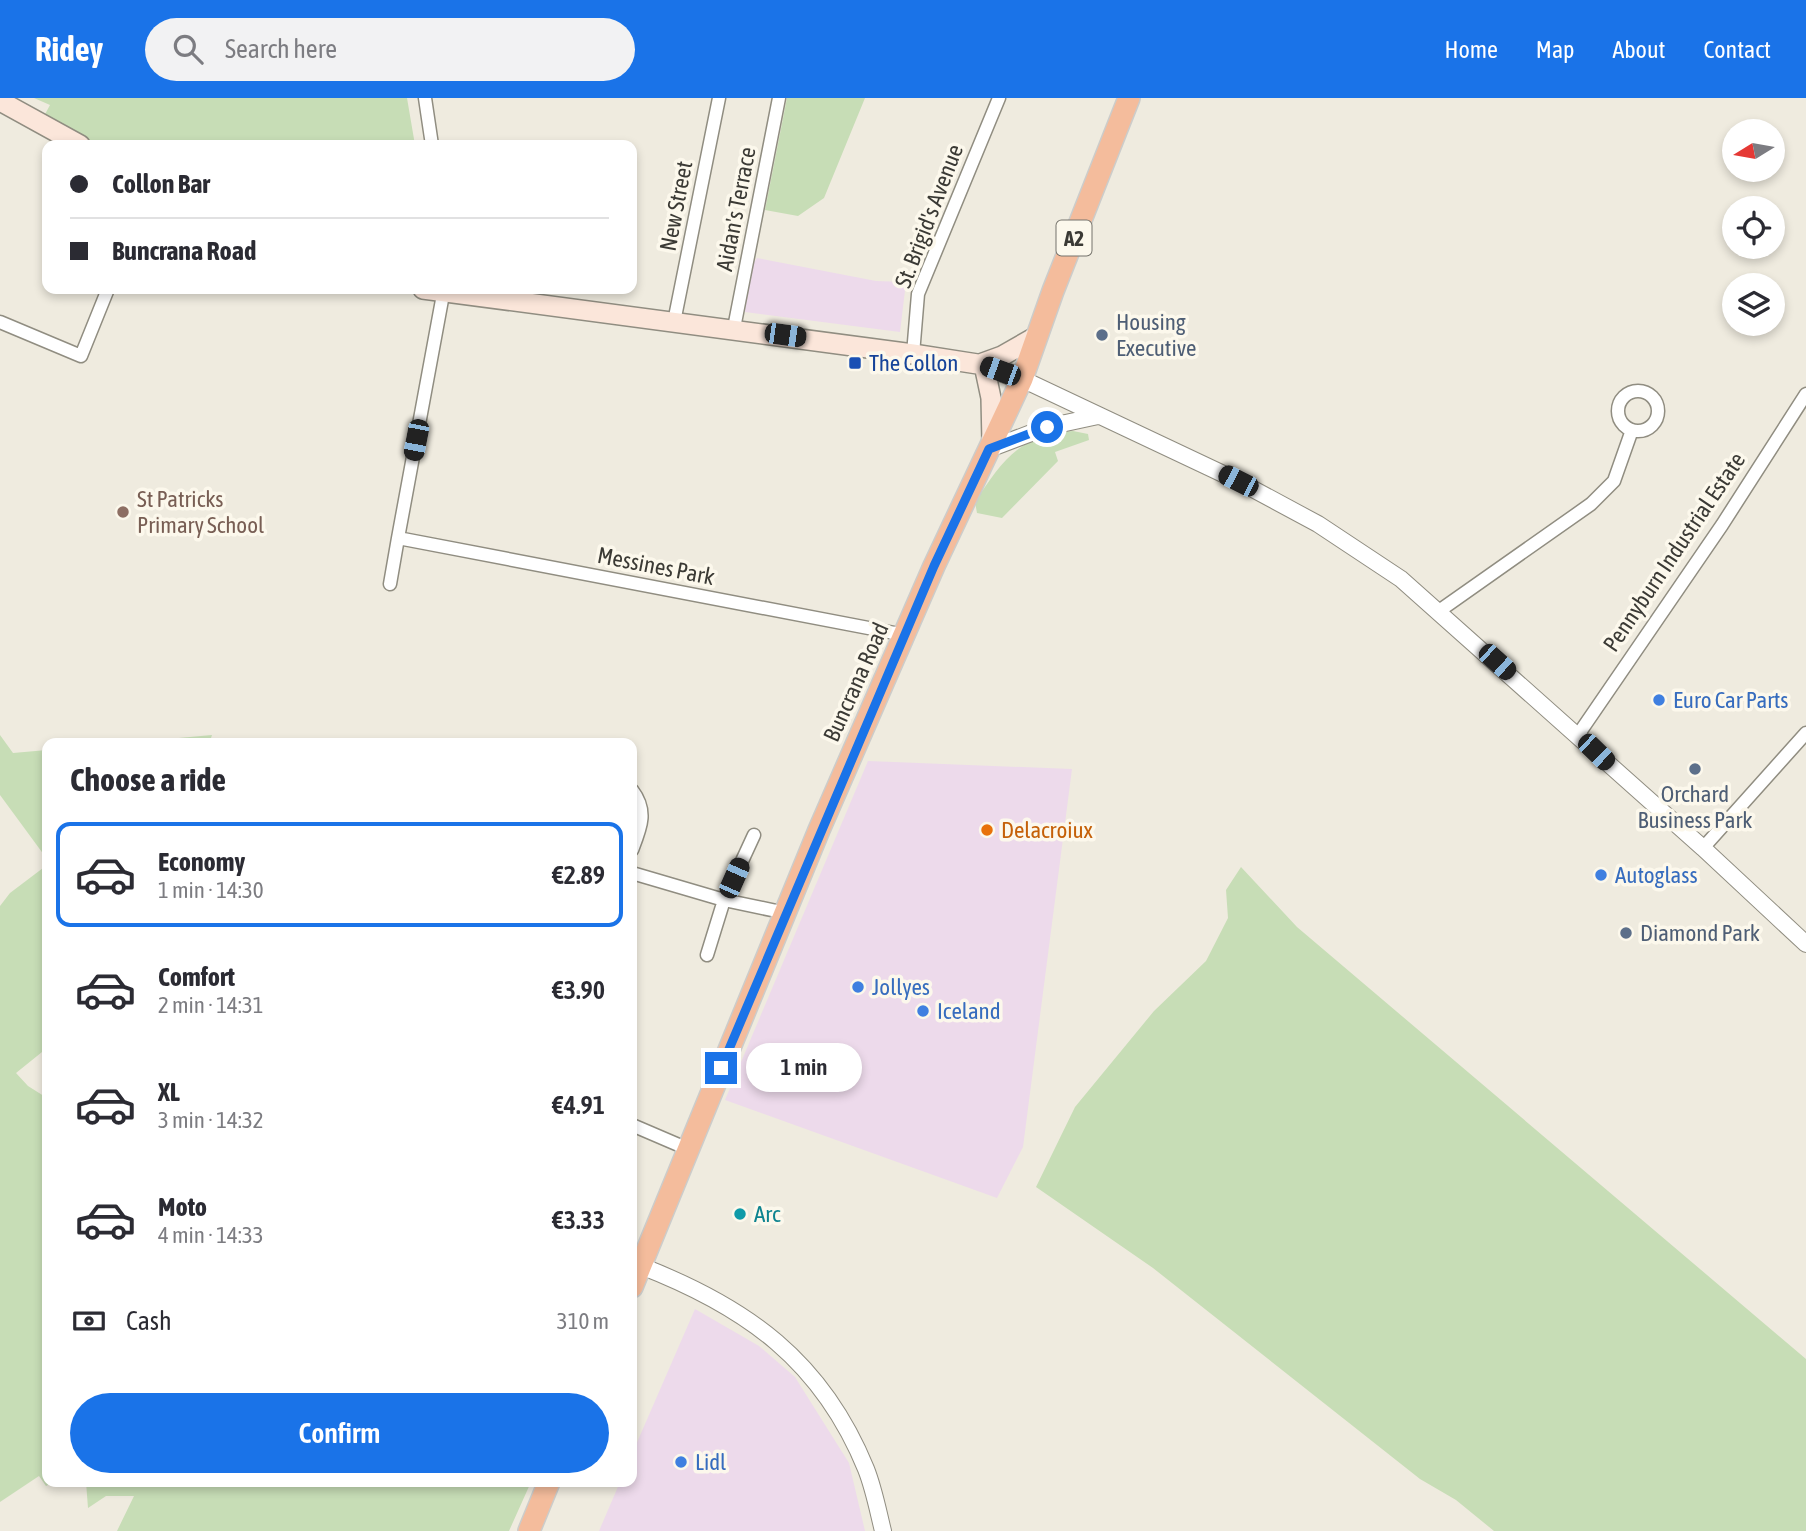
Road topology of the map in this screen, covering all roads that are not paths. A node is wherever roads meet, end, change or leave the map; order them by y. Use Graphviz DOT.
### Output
graph roads {
  1 [pos="425,98"];
  2 [pos="719,98"];
  3 [pos="779,98"];
  4 [pos="999,98"];
  5 [pos="1129,98"];
  6 [pos="1,103"];
  7 [pos="71,140"];
  8 [pos="431,140"];
  9 [pos="106,294"];
  10 [pos="443,294"];
  11 [pos="466,294"];
  12 [pos="0,322"];
  13 [pos="674,322"];
  14 [pos="734,328"];
  15 [pos="1037,337"];
  16 [pos="914,354"];
  17 [pos="982,365"];
  18 [pos="1022,379"];
  19 [pos="1806,394"];
  20 [pos="1098,416"];
  21 [pos="1632,430"];
  22 [pos="990,446"];
  23 [pos="398,538"];
  24 [pos="390,584"];
  25 [pos="1439,611"];
  26 [pos="905,635"];
  27 [pos="1806,733"];
  28 [pos="1578,735"];
  29 [pos="637,797"];
  30 [pos="754,835"];
  31 [pos="637,837"];
  32 [pos="1703,848"];
  33 [pos="637,874"];
  34 [pos="724,900"];
  35 [pos="786,913"];
  36 [pos="1806,944"];
  37 [pos="707,955"];
  38 [pos="637,1127"];
  39 [pos="688,1149"];
  40 [pos="641,1266"];
  41 [pos="637,1275"];
  42 [pos="547,1487"];
  43 [pos="528,1531"];
  44 [pos="883,1531"];
  1 -- 8 [label="street"];
  2 -- 13 [label="street, New Street"];
  3 -- 14 [label="street, Aidan's Terrace"];
  4 -- 16 [label="street, St. Brigid's Avenue"];
  5 -- 15 [label="highway, Buncrana Road / A2"];
  6 -- 7 [label="main road"];
  9 -- 12 [label="street"];
  10 -- 23 [label="street"];
  11 -- 13 [label="main road"];
  13 -- 14 [label="main road"];
  14 -- 16 [label="main road"];
  15 -- 17 [label="main road"];
  15 -- 18 [label="highway, Buncrana Road / A2"];
  16 -- 17 [label="main road"];
  17 -- 18 [label="main road"];
  17 -- 22 [label="main road"];
  18 -- 20 [label="street"];
  18 -- 22 [label="highway, Buncrana Road / A2"];
  19 -- 28 [label="street, Pennyburn Industrial Estate"];
  20 -- 22 [label="street"];
  20 -- 25 [label="street"];
  21 -- 25 [label="street"];
  22 -- 26 [label="highway, Buncrana Road / A2"];
  23 -- 24 [label="street"];
  23 -- 26 [label="street, Messines Park"];
  25 -- 28 [label="street"];
  26 -- 35 [label="highway, Buncrana Road / A2"];
  27 -- 32 [label="street"];
  28 -- 32 [label="street"];
  29 -- 31 [label="street"];
  30 -- 34 [label="street"];
  32 -- 36 [label="street"];
  33 -- 34 [label="street"];
  34 -- 35 [label="street"];
  34 -- 37 [label="street"];
  35 -- 39 [label="highway, Buncrana Road / A2"];
  38 -- 39 [label="street"];
  39 -- 40 [label="highway, Buncrana Road / A2"];
  40 -- 41 [label="highway, Buncrana Road / A2"];
  40 -- 44 [label="street"];
  42 -- 43 [label="highway"];
}
